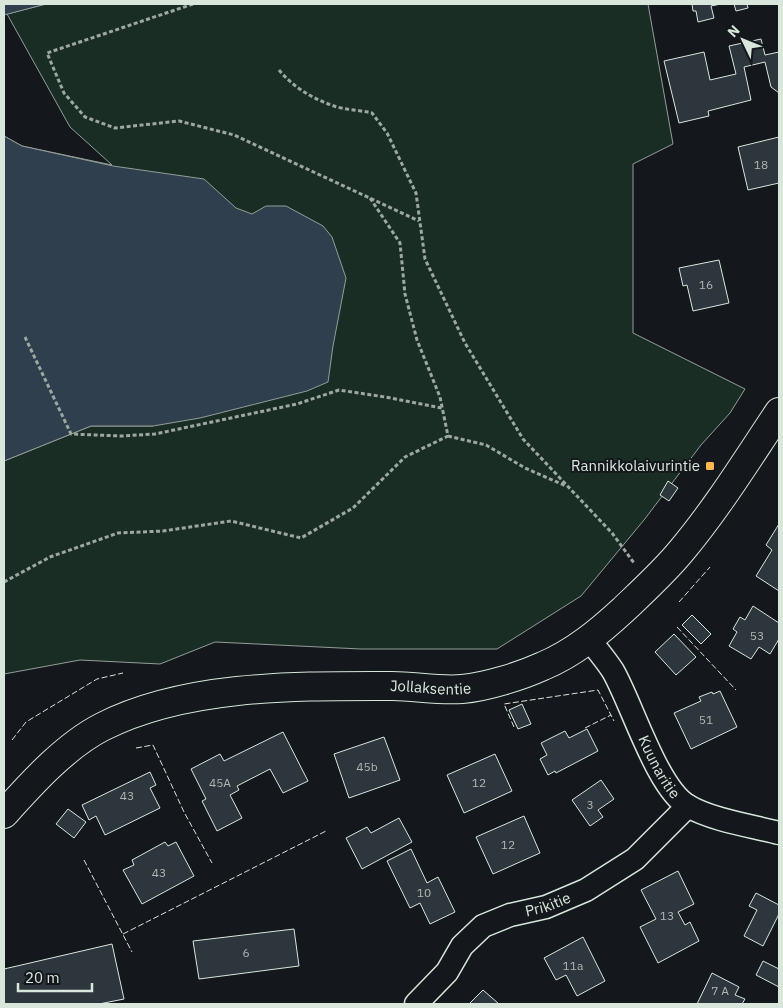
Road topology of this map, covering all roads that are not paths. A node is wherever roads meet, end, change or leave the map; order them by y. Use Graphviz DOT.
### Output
graph roads {
  1 [pos="779,412"];
  2 [pos="590,640"];
  3 [pos="688,806"];
  4 [pos="4,814"];
  5 [pos="779,833"];
  6 [pos="416,1004"];
  1 -- 2 [label="main road, Jollaksentie"];
  2 -- 3 [label="street, Kuunaritie"];
  2 -- 4 [label="main road, Jollaksentie"];
  3 -- 5 [label="street, Kuunaritie"];
  3 -- 6 [label="street, Prikitie"];
}
